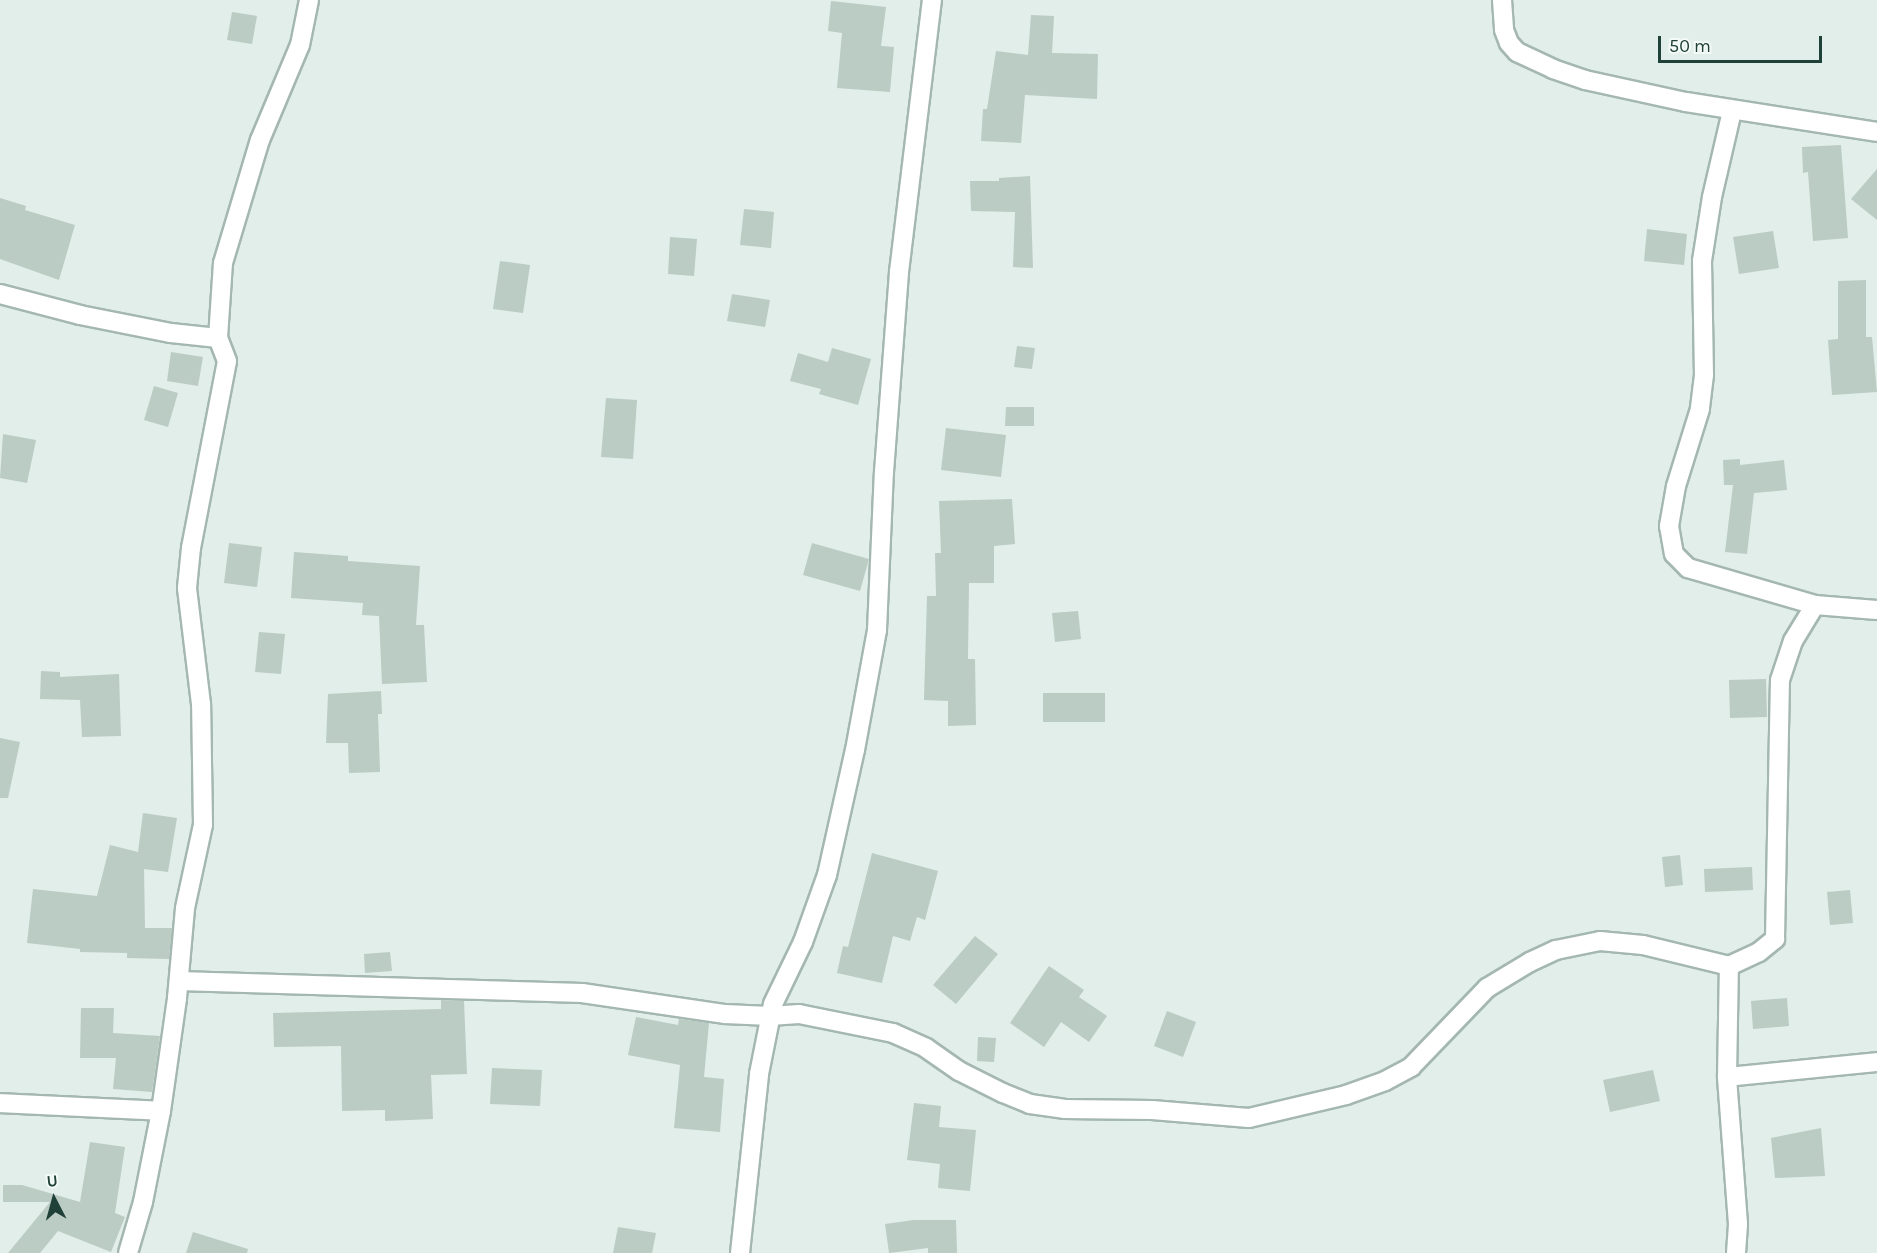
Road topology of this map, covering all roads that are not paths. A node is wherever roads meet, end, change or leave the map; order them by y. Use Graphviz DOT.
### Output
graph roads {
  1 [pos="309,0"];
  2 [pos="932,0"];
  3 [pos="1502,0"];
  4 [pos="1732,111"];
  5 [pos="1877,132"];
  6 [pos="0,294"];
  7 [pos="218,338"];
  8 [pos="1815,605"];
  9 [pos="1877,610"];
  10 [pos="1729,966"];
  11 [pos="179,981"];
  12 [pos="770,1016"];
  13 [pos="1877,1062"];
  14 [pos="1727,1077"];
  15 [pos="0,1103"];
  16 [pos="161,1112"];
  17 [pos="128,1253"];
  18 [pos="740,1253"];
  19 [pos="1736,1253"];
  1 -- 7 [label="street"];
  2 -- 12 [label="street"];
  3 -- 4 [label="street"];
  4 -- 5 [label="street"];
  4 -- 8 [label="street"];
  6 -- 7 [label="street"];
  7 -- 11 [label="street"];
  8 -- 9 [label="street"];
  8 -- 10 [label="street"];
  10 -- 12 [label="street"];
  10 -- 14 [label="street"];
  11 -- 12 [label="street"];
  11 -- 16 [label="street"];
  12 -- 18 [label="street"];
  13 -- 14 [label="street"];
  14 -- 19 [label="street"];
  15 -- 16 [label="street"];
  16 -- 17 [label="street"];
}
